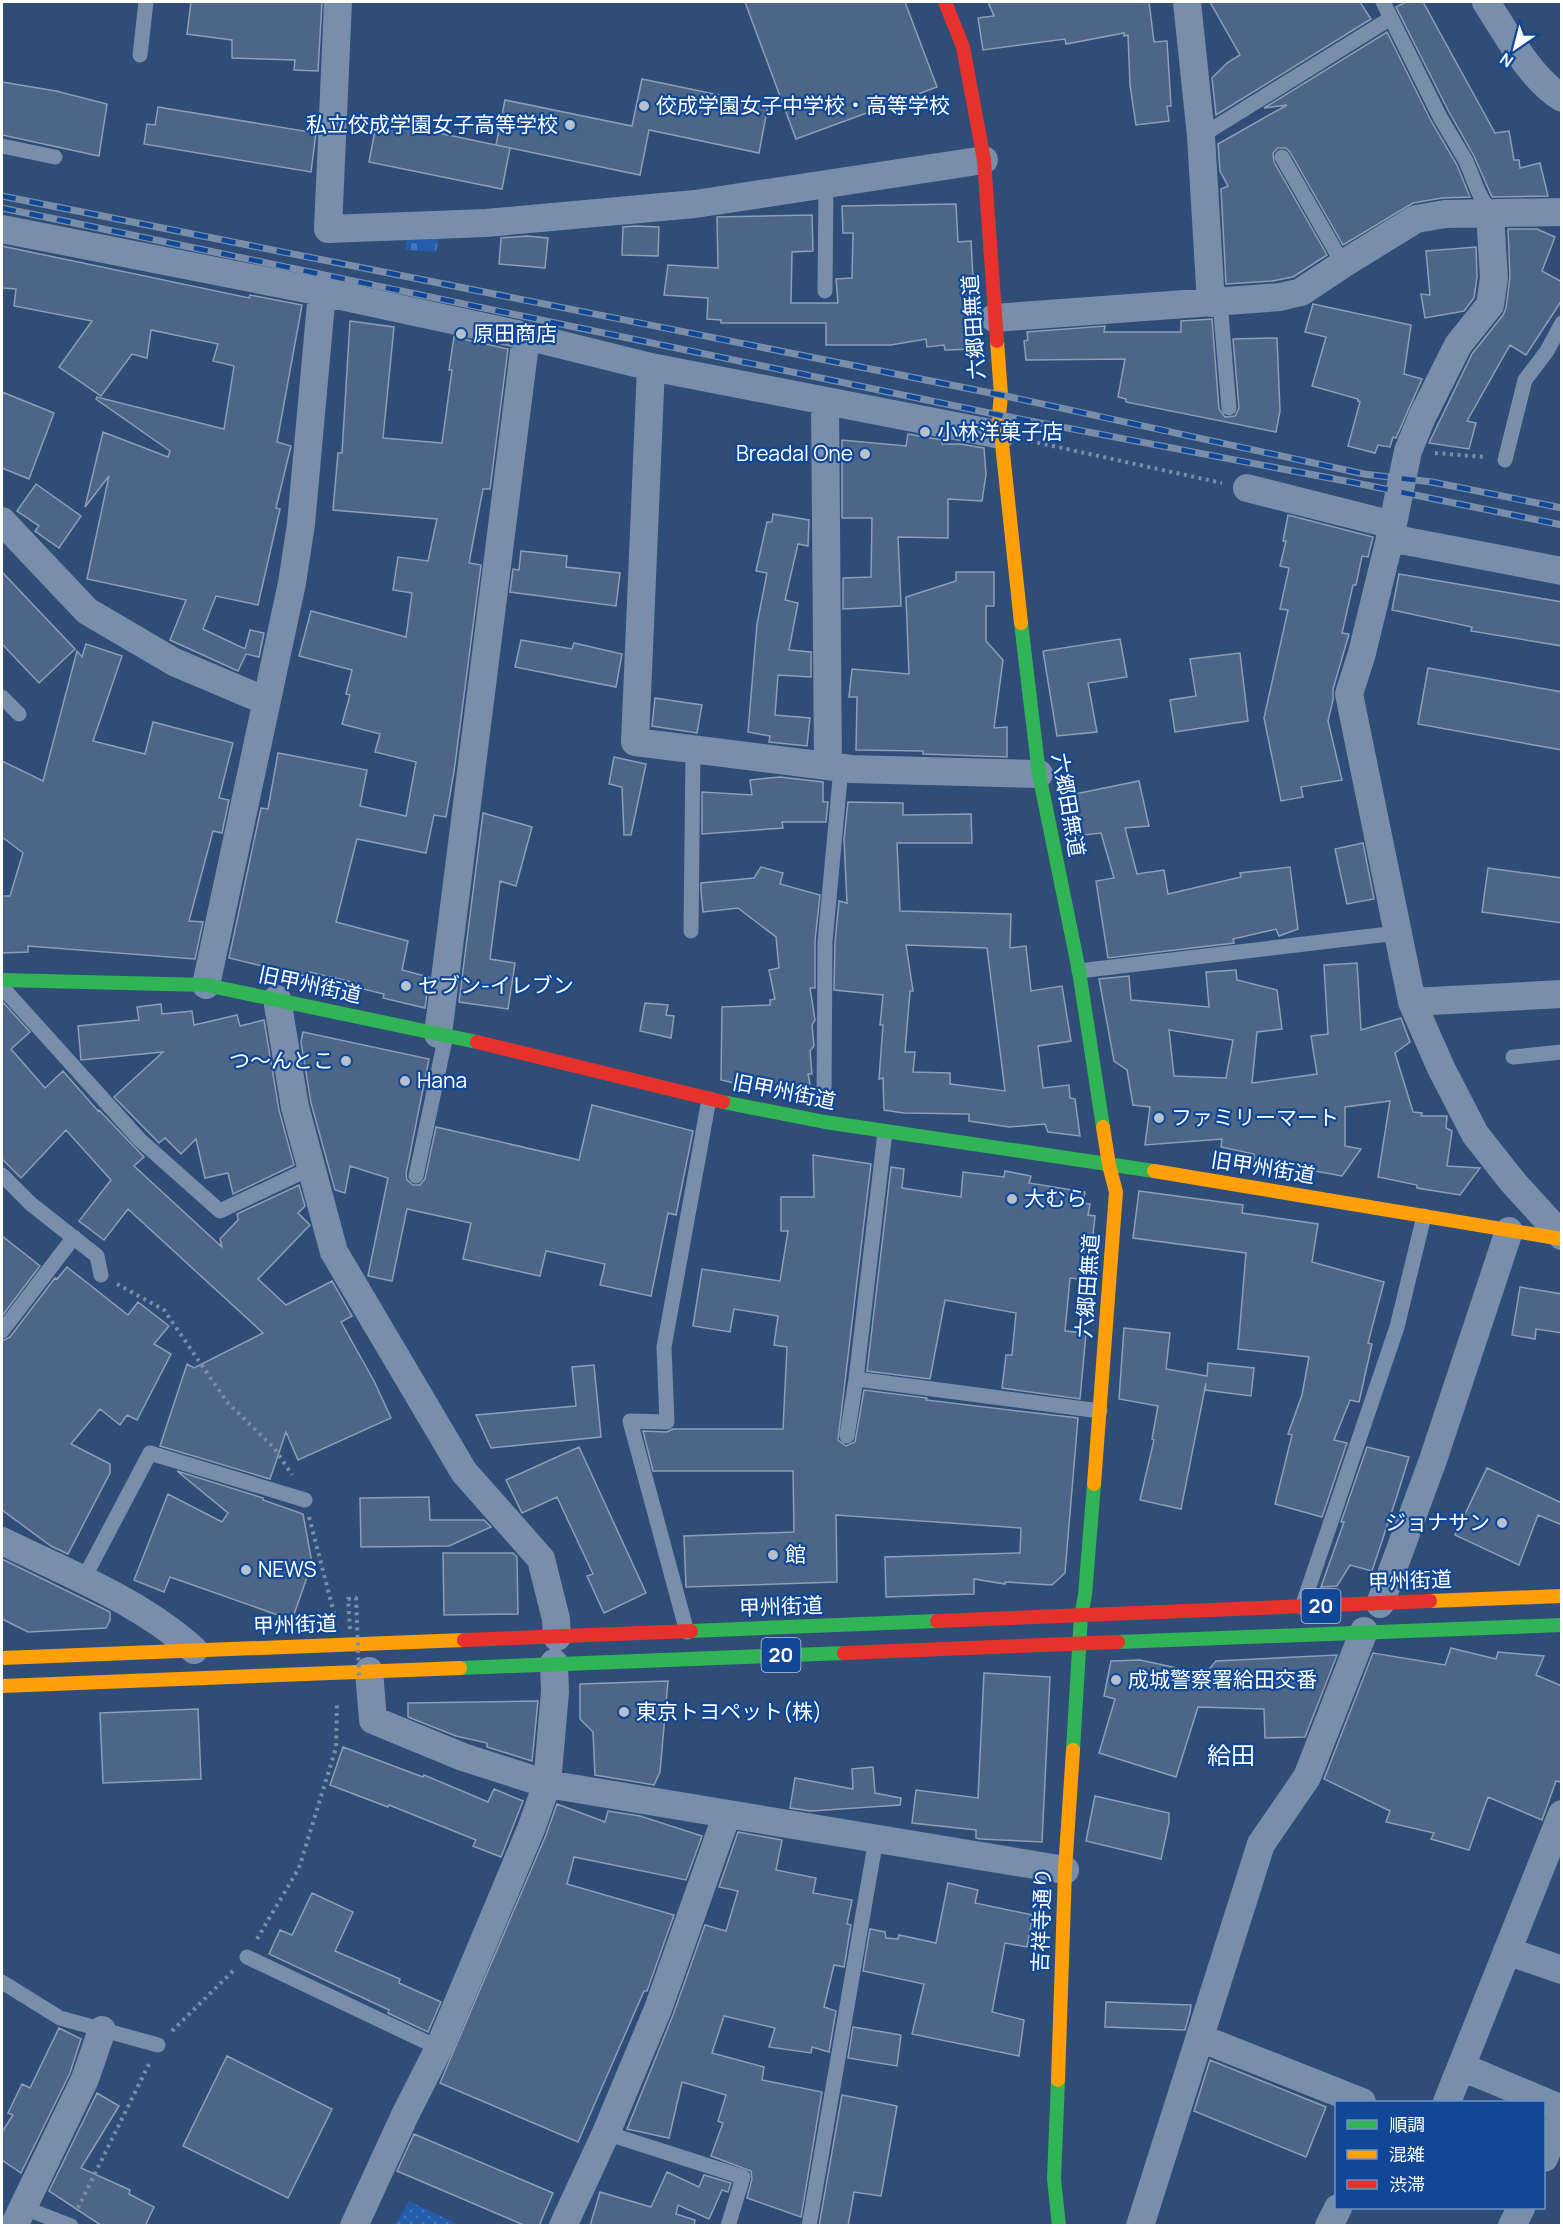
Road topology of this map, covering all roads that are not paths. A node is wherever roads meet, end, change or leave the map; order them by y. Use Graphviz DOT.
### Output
graph roads {
  1 [pos="146,2"];
  2 [pos="338,2"];
  3 [pos="945,2"];
  4 [pos="1187,2"];
  5 [pos="1383,2"];
  6 [pos="1486,2"];
  7 [pos="1391,18"];
  8 [pos="140,55"];
  9 [pos="1562,98"];
  10 [pos="1201,136"];
  11 [pos="2,146"];
  12 [pos="55,157"];
  13 [pos="1282,157"];
  14 [pos="984,160"];
  15 [pos="826,184"];
  16 [pos="1562,212"];
  17 [pos="1490,214"];
  18 [pos="2,229"];
  19 [pos="1342,264"];
  20 [pos="825,291"];
  21 [pos="322,292"];
  22 [pos="1216,302"];
  23 [pos="994,318"];
  24 [pos="1562,322"];
  25 [pos="526,336"];
  26 [pos="651,367"];
  27 [pos="825,401"];
  28 [pos="1228,408"];
  29 [pos="1001,435"];
  30 [pos="1505,460"];
  31 [pos="1247,488"];
  32 [pos="2,523"];
  33 [pos="1392,531"];
  34 [pos="1562,571"];
  35 [pos="2,697"];
  36 [pos="266,701"];
  37 [pos="19,714"];
  38 [pos="693,749"];
  39 [pos="834,767"];
  40 [pos="1039,774"];
  41 [pos="691,931"];
  42 [pos="1397,933"];
  43 [pos="1079,971"];
  44 [pos="2,980"];
  45 [pos="206,984"];
  46 [pos="2,987"];
  47 [pos="1562,994"];
  48 [pos="277,999"];
  49 [pos="1412,1002"];
  50 [pos="442,1035"];
  51 [pos="1562,1052"];
  52 [pos="1513,1057"];
  53 [pos="824,1098"];
  54 [pos="709,1099"];
  55 [pos="885,1132"];
  56 [pos="1109,1164"];
  57 [pos="311,1168"];
  58 [pos="2,1175"];
  59 [pos="416,1176"];
  60 [pos="1424,1216"];
  61 [pos="1509,1231"];
  62 [pos="74,1237"];
  63 [pos="1562,1238"];
  64 [pos="101,1275"];
  65 [pos="2,1331"];
  66 [pos="856,1379"];
  67 [pos="1100,1411"];
  68 [pos="847,1436"];
  69 [pos="305,1500"];
  70 [pos="2,1541"];
  71 [pos="83,1580"];
  72 [pos="1562,1596"];
  73 [pos="1380,1604"];
  74 [pos="1302,1607"];
  75 [pos="1082,1616"];
  76 [pos="1562,1625"];
  77 [pos="1364,1631"];
  78 [pos="687,1632"];
  79 [pos="1080,1644"];
  80 [pos="194,1650"];
  81 [pos="556,1650"];
  82 [pos="2,1658"];
  83 [pos="365,1683"];
  84 [pos="2,1686"];
  85 [pos="547,1784"];
  86 [pos="727,1814"];
  87 [pos="1562,1814"];
  88 [pos="876,1839"];
  89 [pos="1065,1870"];
  90 [pos="1507,1952"];
  91 [pos="247,1957"];
  92 [pos="1562,1970"];
  93 [pos="2,1982"];
  94 [pos="102,2030"];
  95 [pos="1200,2038"];
  96 [pos="158,2045"];
  97 [pos="439,2048"];
  98 [pos="1462,2067"];
  99 [pos="1357,2101"];
  100 [pos="1448,2101"];
  101 [pos="1543,2101"];
  102 [pos="1545,2102"];
  103 [pos="1562,2109"];
  104 [pos="1562,2117"];
  105 [pos="606,2133"];
  106 [pos="1545,2156"];
  107 [pos="1338,2209"];
  108 [pos="1520,2209"];
  109 [pos="18,2216"];
  110 [pos="70,2225"];
  111 [pos="354,2226"];
  112 [pos="563,2226"];
  113 [pos="729,2226"];
  114 [pos="809,2226"];
  115 [pos="1059,2226"];
  116 [pos="1140,2226"];
  117 [pos="1329,2226"];
  118 [pos="1512,2226"];
  1 -- 8 [label="lane"];
  2 -- 15 [label="street"];
  3 -- 14 [label="main road, 六郷田無道"];
  4 -- 10 [label="street"];
  5 -- 7 [label="lane"];
  6 -- 9 [label="street"];
  7 -- 10 [label="lane"];
  7 -- 17 [label="lane"];
  10 -- 22 [label="street"];
  11 -- 12 [label="lane"];
  13 -- 19 [label="lane"];
  14 -- 15 [label="street"];
  14 -- 23 [label="main road, 六郷田無道"];
  15 -- 20 [label="lane"];
  16 -- 17 [label="street"];
  17 -- 19 [label="street"];
  17 -- 33 [label="street"];
  18 -- 21 [label="street"];
  19 -- 22 [label="street"];
  21 -- 25 [label="street"];
  21 -- 36 [label="street"];
  22 -- 23 [label="street"];
  22 -- 28 [label="lane"];
  23 -- 29 [label="main road, 六郷田無道"];
  24 -- 30 [label="lane"];
  25 -- 26 [label="street"];
  25 -- 50 [label="street"];
  26 -- 27 [label="street"];
  26 -- 38 [label="street"];
  27 -- 29 [label="street"];
  27 -- 39 [label="street"];
  29 -- 40 [label="main road, 六郷田無道"];
  31 -- 33 [label="street"];
  32 -- 36 [label="street"];
  33 -- 34 [label="street"];
  33 -- 42 [label="street"];
  35 -- 37 [label="lane"];
  36 -- 45 [label="street"];
  38 -- 39 [label="street"];
  38 -- 41 [label="lane"];
  39 -- 40 [label="street"];
  39 -- 53 [label="lane"];
  40 -- 43 [label="main road, 六郷田無道"];
  42 -- 43 [label="lane"];
  42 -- 49 [label="street"];
  43 -- 56 [label="main road, 六郷田無道"];
  44 -- 45 [label="main road, 旧甲州街道"];
  45 -- 48 [label="main road, 旧甲州街道"];
  46 -- 57 [label="lane"];
  47 -- 49 [label="street"];
  48 -- 50 [label="main road, 旧甲州街道"];
  48 -- 57 [label="street"];
  49 -- 63 [label="street"];
  50 -- 54 [label="main road, 旧甲州街道"];
  50 -- 59 [label="lane"];
  51 -- 52 [label="lane"];
  54 -- 55 [label="main road, 旧甲州街道"];
  54 -- 78 [label="lane"];
  55 -- 56 [label="main road, 旧甲州街道"];
  55 -- 66 [label="lane"];
  56 -- 60 [label="main road, 旧甲州街道"];
  56 -- 67 [label="main road, 六郷田無道"];
  57 -- 81 [label="street"];
  58 -- 62 [label="lane"];
  60 -- 61 [label="main road, 旧甲州街道"];
  60 -- 74 [label="lane"];
  61 -- 63 [label="main road, 旧甲州街道"];
  61 -- 73 [label="street"];
  62 -- 64 [label="lane"];
  62 -- 65 [label="lane"];
  66 -- 67 [label="lane"];
  66 -- 68 [label="lane"];
  67 -- 75 [label="main road, 六郷田無道"];
  69 -- 71 [label="lane"];
  70 -- 71 [label="street"];
  71 -- 80 [label="street"];
  72 -- 73 [label="main road, 甲州街道 / 20"];
  73 -- 74 [label="main road, 甲州街道 / 20"];
  74 -- 75 [label="main road, 甲州街道 / 20"];
  75 -- 78 [label="main road, 甲州街道 / 20"];
  75 -- 79 [label="main road, 吉祥寺通り"];
  76 -- 77 [label="main road, 甲州街道 / 20"];
  77 -- 79 [label="main road, 甲州街道 / 20"];
  77 -- 95 [label="street"];
  78 -- 81 [label="main road, 甲州街道 / 20"];
  79 -- 81 [label="main road, 甲州街道 / 20"];
  79 -- 89 [label="main road, 吉祥寺通り"];
  80 -- 81 [label="main road, 甲州街道 / 20"];
  80 -- 82 [label="main road, 甲州街道 / 20"];
  81 -- 83 [label="main road, 甲州街道 / 20"];
  81 -- 85 [label="street"];
  83 -- 84 [label="main road, 甲州街道 / 20"];
  83 -- 85 [label="street"];
  85 -- 86 [label="street"];
  85 -- 97 [label="street"];
  86 -- 88 [label="street"];
  86 -- 105 [label="street"];
  87 -- 90 [label="street"];
  88 -- 89 [label="street"];
  88 -- 114 [label="lane"];
  89 -- 115 [label="main road, 吉祥寺通り"];
  90 -- 92 [label="street"];
  90 -- 98 [label="street"];
  91 -- 97 [label="lane"];
  93 -- 94 [label="lane"];
  94 -- 96 [label="lane"];
  94 -- 109 [label="street"];
  95 -- 99 [label="street"];
  95 -- 116 [label="street"];
  97 -- 111 [label="street"];
  98 -- 100 [label="street"];
  98 -- 101 [label="street"];
  102 -- 103 [label="street"];
  104 -- 106 [label="street"];
  105 -- 112 [label="street"];
  105 -- 113 [label="lane"];
  107 -- 117 [label="street"];
  108 -- 118 [label="street"];
  109 -- 110 [label="lane"];
}
